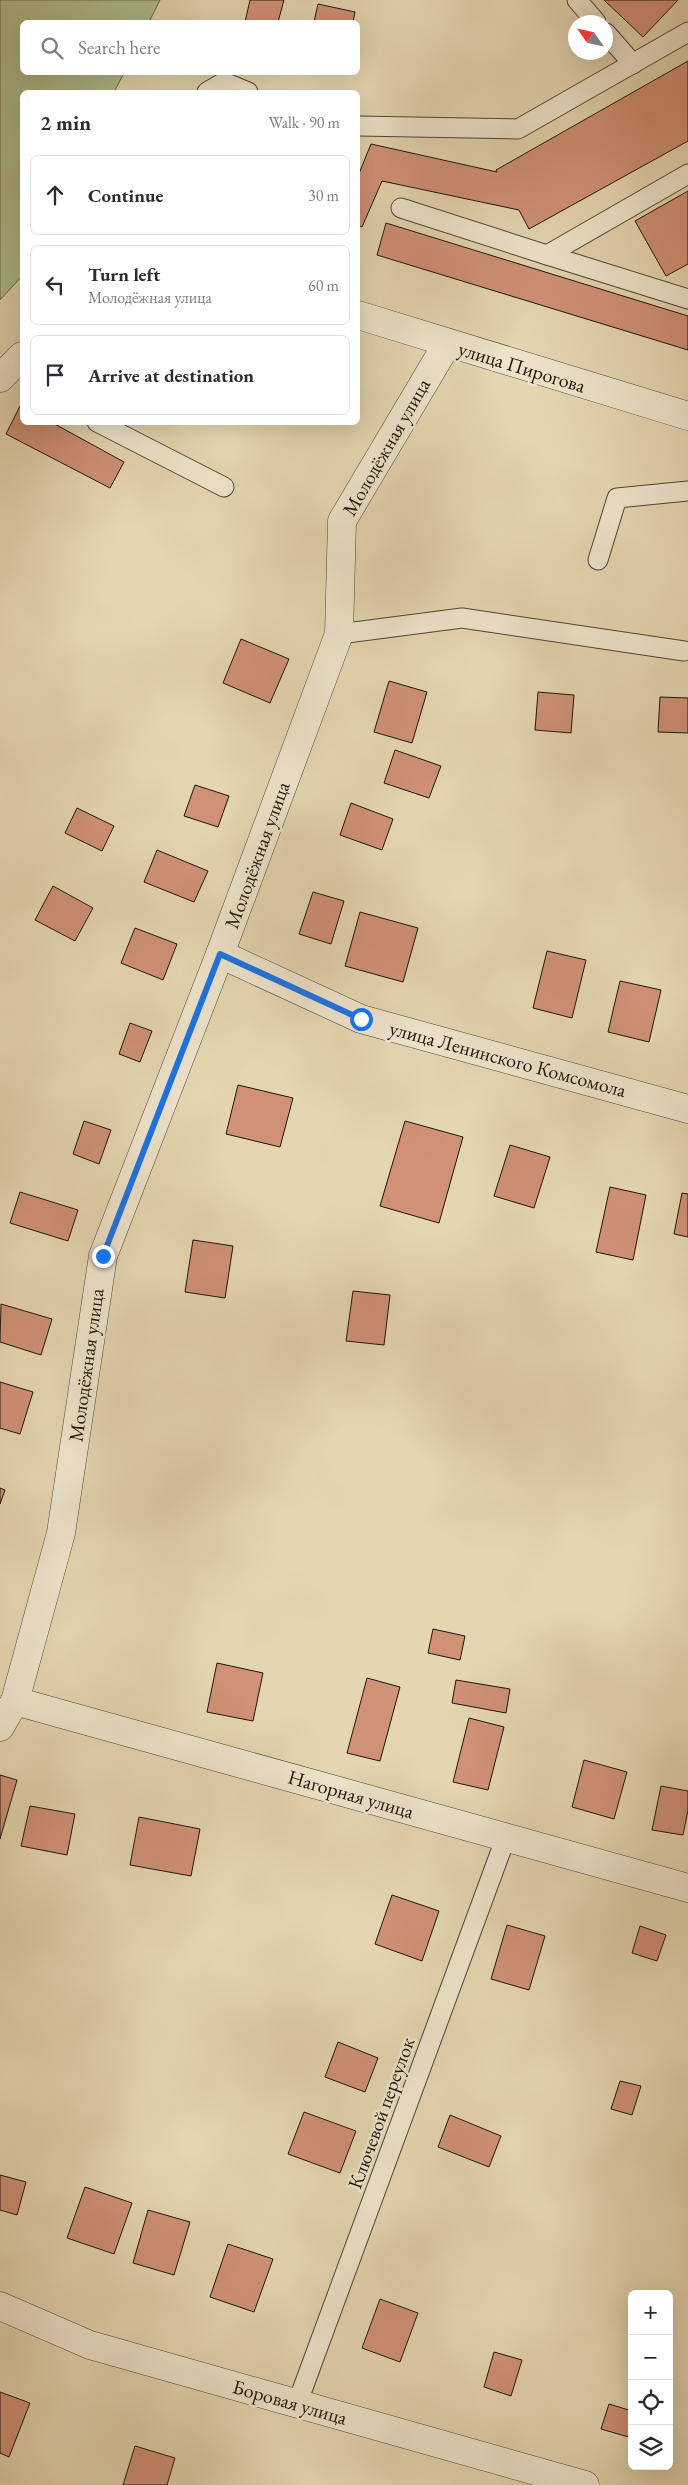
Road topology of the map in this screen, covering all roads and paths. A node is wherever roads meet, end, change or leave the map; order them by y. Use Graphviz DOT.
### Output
graph roads {
  1 [pos="576,0"];
  2 [pos="590,15"];
  3 [pos="688,32"];
  4 [pos="613,41"];
  5 [pos="633,64"];
  6 [pos="210,90"];
  7 [pos="243,90"];
  8 [pos="360,126"];
  9 [pos="688,174"];
  10 [pos="401,208"];
  11 [pos="547,256"];
  12 [pos="688,300"];
  13 [pos="360,316"];
  14 [pos="447,344"];
  15 [pos="20,358"];
  16 [pos="0,378"];
  17 [pos="688,416"];
  18 [pos="103,425"];
  19 [pos="224,487"];
  20 [pos="688,491"];
  21 [pos="598,560"];
  22 [pos="339,634"];
  23 [pos="684,651"];
  24 [pos="220,954"];
  25 [pos="688,1109"];
  26 [pos="15,1700"];
  27 [pos="0,1727"];
  28 [pos="506,1837"];
  29 [pos="688,1888"];
  30 [pos="0,2306"];
  31 [pos="297,2404"];
  32 [pos="584,2485"];
  1 -- 2 [label="lane"];
  3 -- 5 [label="lane"];
  4 -- 5 [label="lane"];
  5 -- 8 [label="lane"];
  6 -- 7 [label="lane"];
  9 -- 11 [label="lane"];
  10 -- 11 [label="lane"];
  11 -- 12 [label="lane"];
  13 -- 14 [label="street, улица Пирогова"];
  14 -- 17 [label="street, улица Пирогова"];
  14 -- 22 [label="street, Молодёжная улица"];
  15 -- 16 [label="street"];
  18 -- 19 [label="lane"];
  20 -- 21 [label="lane"];
  22 -- 23 [label="lane"];
  22 -- 24 [label="street, Молодёжная улица"];
  24 -- 25 [label="street, улица Ленинского Комсомола"];
  24 -- 26 [label="street, Молодёжная улица"];
  26 -- 27 [label="street, Молодёжная улица"];
  26 -- 28 [label="street, Нагорная улица"];
  28 -- 29 [label="street, Нагорная улица"];
  28 -- 31 [label="lane, Ключевой переулок"];
  30 -- 31 [label="street, Боровая улица"];
  31 -- 32 [label="street, Боровая улица"];
}
